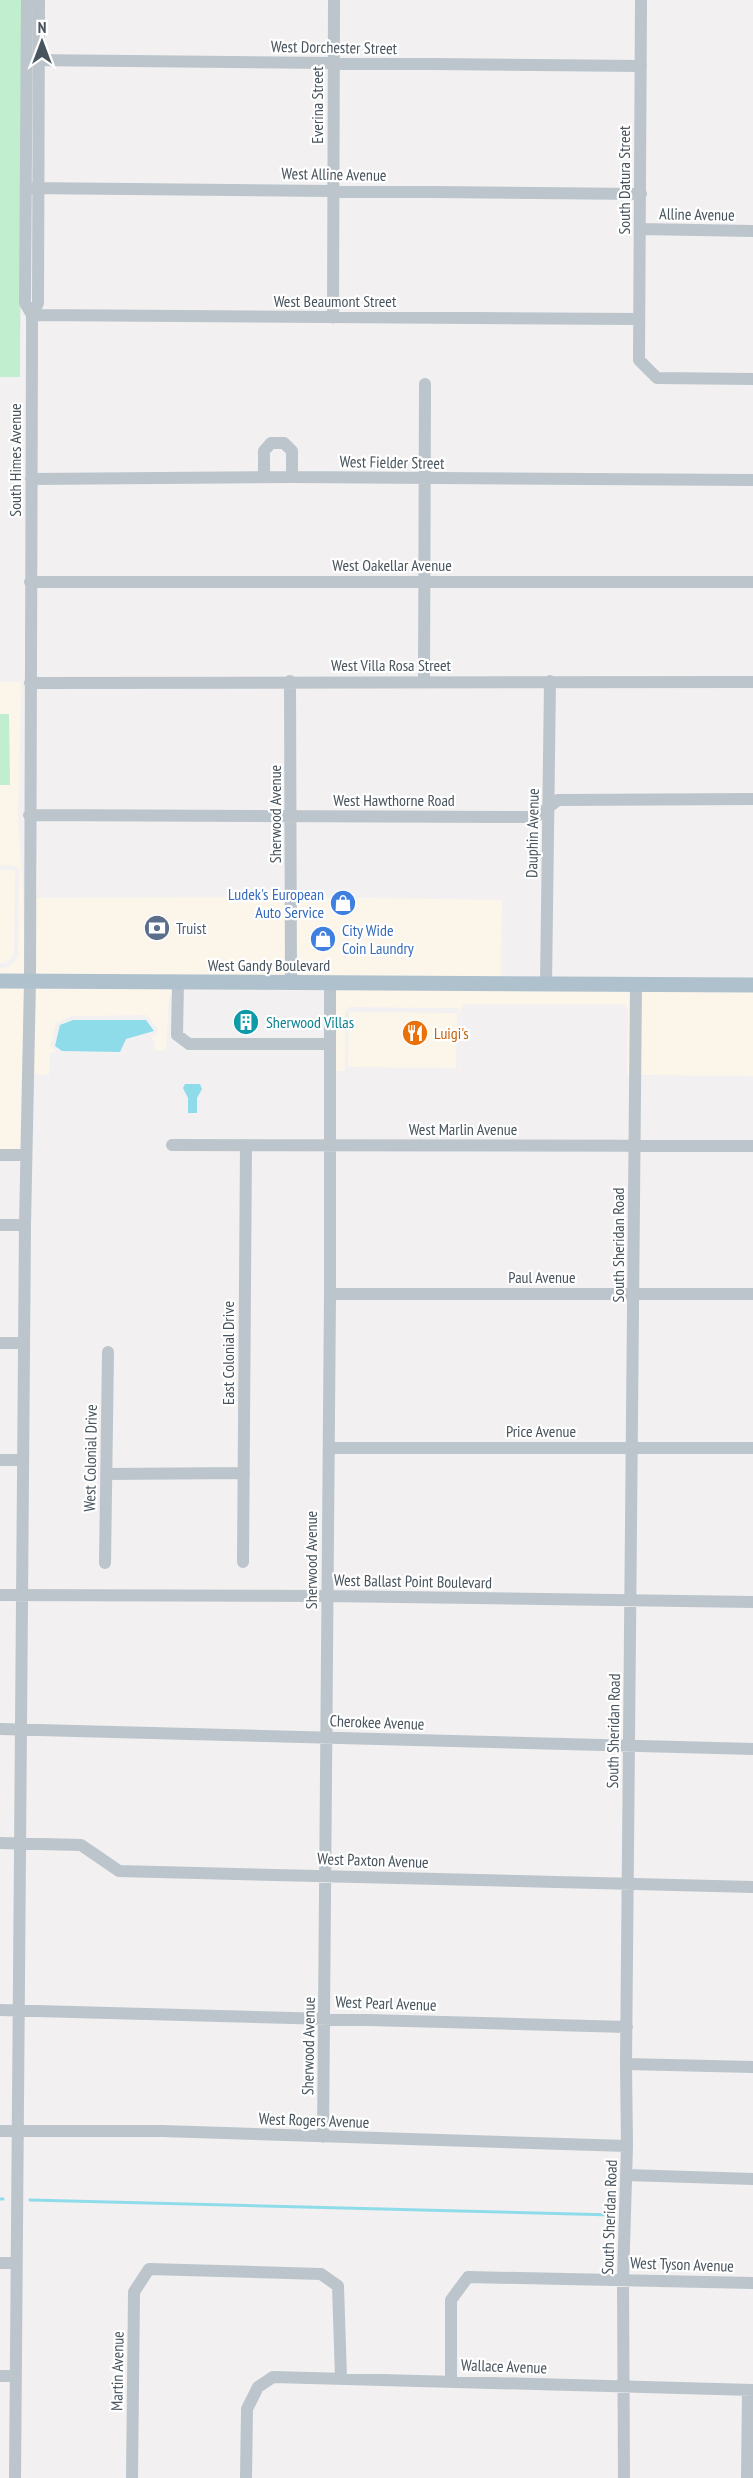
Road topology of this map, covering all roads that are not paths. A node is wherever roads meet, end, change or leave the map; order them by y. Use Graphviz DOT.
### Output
graph roads {
  1 [pos="334,0"];
  2 [pos="641,0"];
  3 [pos="33,5"];
  4 [pos="33,61"];
  5 [pos="333,63"];
  6 [pos="641,66"];
  7 [pos="32,188"];
  8 [pos="334,190"];
  9 [pos="640,194"];
  10 [pos="640,229"];
  11 [pos="753,231"];
  12 [pos="32,315"];
  13 [pos="333,318"];
  14 [pos="638,319"];
  15 [pos="753,379"];
  16 [pos="425,384"];
  17 [pos="264,477"];
  18 [pos="292,477"];
  19 [pos="31,479"];
  20 [pos="423,479"];
  21 [pos="753,480"];
  22 [pos="424,581"];
  23 [pos="30,582"];
  24 [pos="753,582"];
  25 [pos="290,681"];
  26 [pos="550,681"];
  27 [pos="424,682"];
  28 [pos="753,682"];
  29 [pos="30,683"];
  30 [pos="753,799"];
  31 [pos="548,808"];
  32 [pos="29,815"];
  33 [pos="292,816"];
  34 [pos="0,981"];
  35 [pos="30,981"];
  36 [pos="177,983"];
  37 [pos="291,983"];
  38 [pos="330,984"];
  39 [pos="546,985"];
  40 [pos="636,985"];
  41 [pos="753,985"];
  42 [pos="330,1044"];
  43 [pos="172,1145"];
  44 [pos="246,1145"];
  45 [pos="331,1146"];
  46 [pos="635,1146"];
  47 [pos="753,1146"];
  48 [pos="0,1155"];
  49 [pos="26,1155"];
  50 [pos="0,1225"];
  51 [pos="25,1225"];
  52 [pos="634,1293"];
  53 [pos="330,1294"];
  54 [pos="753,1294"];
  55 [pos="0,1343"];
  56 [pos="23,1343"];
  57 [pos="108,1352"];
  58 [pos="632,1447"];
  59 [pos="328,1448"];
  60 [pos="753,1448"];
  61 [pos="0,1460"];
  62 [pos="22,1460"];
  63 [pos="244,1473"];
  64 [pos="106,1474"];
  65 [pos="243,1562"];
  66 [pos="105,1563"];
  67 [pos="0,1595"];
  68 [pos="21,1595"];
  69 [pos="327,1596"];
  70 [pos="631,1601"];
  71 [pos="753,1602"];
  72 [pos="0,1728"];
  73 [pos="20,1729"];
  74 [pos="326,1737"];
  75 [pos="630,1746"];
  76 [pos="753,1749"];
  77 [pos="19,1842"];
  78 [pos="0,1843"];
  79 [pos="325,1875"];
  80 [pos="629,1884"];
  81 [pos="753,1887"];
  82 [pos="0,2010"];
  83 [pos="19,2010"];
  84 [pos="325,2018"];
  85 [pos="627,2028"];
  86 [pos="626,2064"];
  87 [pos="753,2067"];
  88 [pos="0,2131"];
  89 [pos="17,2131"];
  90 [pos="323,2137"];
  91 [pos="627,2146"];
  92 [pos="626,2175"];
  93 [pos="753,2178"];
  94 [pos="0,2263"];
  95 [pos="16,2263"];
  96 [pos="623,2279"];
  97 [pos="753,2283"];
  98 [pos="0,2376"];
  99 [pos="15,2376"];
  100 [pos="341,2378"];
  101 [pos="451,2381"];
  102 [pos="624,2386"];
  103 [pos="750,2390"];
  104 [pos="15,2478"];
  105 [pos="132,2478"];
  106 [pos="246,2478"];
  107 [pos="624,2478"];
  108 [pos="747,2478"];
  1 -- 5 [label="street, Everina Street"];
  2 -- 6 [label="street, South Datura Street"];
  3 -- 4 [label="street, South Himes Avenue"];
  4 -- 5 [label="street, West Dorchester Street"];
  4 -- 7 [label="street, South Himes Avenue"];
  5 -- 6 [label="street, West Dorchester Street"];
  5 -- 8 [label="street, Everina Street"];
  6 -- 9 [label="street, South Datura Street"];
  7 -- 8 [label="street, West Alline Avenue"];
  7 -- 12 [label="street, South Himes Avenue"];
  8 -- 9 [label="street, West Alline Avenue"];
  8 -- 13 [label="street, Everina Street"];
  9 -- 10 [label="street, South Datura Street"];
  10 -- 11 [label="street, Alline Avenue"];
  10 -- 14 [label="street, South Datura Street"];
  12 -- 13 [label="street, West Beaumont Street"];
  12 -- 19 [label="street, South Himes Avenue"];
  13 -- 14 [label="street, West Beaumont Street"];
  14 -- 15 [label="street, South Datura Street"];
  16 -- 20 [label="street"];
  17 -- 18 [label="street, West Fielder Street"];
  17 -- 18 [label="street"];
  17 -- 19 [label="street, West Fielder Street"];
  18 -- 20 [label="street, West Fielder Street"];
  19 -- 23 [label="street, South Himes Avenue"];
  20 -- 21 [label="street, West Fielder Street"];
  20 -- 22 [label="street"];
  22 -- 23 [label="street, West Oakellar Avenue"];
  22 -- 24 [label="street, West Oakellar Avenue"];
  22 -- 27 [label="street"];
  23 -- 29 [label="street, South Himes Avenue"];
  25 -- 27 [label="street, West Villa Rosa Street"];
  25 -- 29 [label="street, West Villa Rosa Street"];
  25 -- 33 [label="street, Sherwood Avenue"];
  26 -- 27 [label="street, West Villa Rosa Street"];
  26 -- 28 [label="street, West Villa Rosa Street"];
  26 -- 31 [label="street, Dauphin Avenue"];
  29 -- 32 [label="street, South Himes Avenue"];
  30 -- 31 [label="street, West Hawthorne Road"];
  31 -- 33 [label="street, West Hawthorne Road"];
  31 -- 39 [label="street, Dauphin Avenue"];
  32 -- 33 [label="street, West Hawthorne Road"];
  32 -- 35 [label="street, South Himes Avenue"];
  33 -- 37 [label="street, Sherwood Avenue"];
  34 -- 35 [label="main road, West Gandy Boulevard"];
  35 -- 36 [label="main road, West Gandy Boulevard"];
  35 -- 49 [label="street, South Himes Avenue"];
  36 -- 37 [label="main road, West Gandy Boulevard"];
  36 -- 42 [label="street"];
  37 -- 38 [label="main road, West Gandy Boulevard"];
  38 -- 39 [label="main road, West Gandy Boulevard"];
  38 -- 42 [label="street, Sherwood Avenue"];
  39 -- 40 [label="main road, West Gandy Boulevard"];
  40 -- 41 [label="main road, West Gandy Boulevard"];
  40 -- 46 [label="street, South Sheridan Road"];
  42 -- 45 [label="street, Sherwood Avenue"];
  43 -- 44 [label="street, West Marlin Avenue"];
  44 -- 45 [label="street, West Marlin Avenue"];
  44 -- 63 [label="street, East Colonial Drive"];
  45 -- 46 [label="street, West Marlin Avenue"];
  45 -- 53 [label="street, Sherwood Avenue"];
  46 -- 47 [label="street, West Marlin Avenue"];
  46 -- 52 [label="street, South Sheridan Road"];
  48 -- 49 [label="street"];
  49 -- 51 [label="street, South Himes Avenue"];
  50 -- 51 [label="street"];
  51 -- 56 [label="street, South Himes Avenue"];
  52 -- 53 [label="street, Paul Avenue"];
  52 -- 54 [label="street, Paul Avenue"];
  52 -- 58 [label="street, South Sheridan Road"];
  53 -- 59 [label="street, Sherwood Avenue"];
  55 -- 56 [label="street"];
  56 -- 62 [label="street, South Himes Avenue"];
  57 -- 64 [label="street, West Colonial Drive"];
  58 -- 59 [label="street, Price Avenue"];
  58 -- 60 [label="street, Price Avenue"];
  58 -- 70 [label="street, South Sheridan Road"];
  59 -- 69 [label="street, Sherwood Avenue"];
  61 -- 62 [label="street"];
  62 -- 68 [label="street, South Himes Avenue"];
  63 -- 64 [label="street"];
  63 -- 65 [label="street, East Colonial Drive"];
  64 -- 66 [label="street, West Colonial Drive"];
  67 -- 68 [label="street, West Ballast Point Boulevard"];
  68 -- 69 [label="street, West Ballast Point Boulevard"];
  68 -- 73 [label="street, South Himes Avenue"];
  69 -- 70 [label="street, West Ballast Point Boulevard"];
  69 -- 74 [label="street, Sherwood Avenue"];
  70 -- 71 [label="street, West Ballast Point Boulevard"];
  70 -- 75 [label="street, South Sheridan Road"];
  72 -- 73 [label="street, Cherokee Avenue"];
  73 -- 74 [label="street, Cherokee Avenue"];
  73 -- 77 [label="street, South Himes Avenue"];
  74 -- 75 [label="street, Cherokee Avenue"];
  74 -- 79 [label="street, Sherwood Avenue"];
  75 -- 76 [label="street, Cherokee Avenue"];
  75 -- 80 [label="street, South Sheridan Road"];
  77 -- 78 [label="street, West Paxton Avenue"];
  77 -- 79 [label="street, West Paxton Avenue"];
  77 -- 83 [label="street, South Himes Avenue"];
  79 -- 80 [label="street, West Paxton Avenue"];
  79 -- 84 [label="street, Sherwood Avenue"];
  80 -- 81 [label="street, West Paxton Avenue"];
  80 -- 85 [label="street, South Sheridan Road"];
  82 -- 83 [label="street, West Pearl Avenue"];
  83 -- 84 [label="street, West Pearl Avenue"];
  83 -- 89 [label="street, South Himes Avenue"];
  84 -- 85 [label="street, West Pearl Avenue"];
  84 -- 90 [label="street, Sherwood Avenue"];
  85 -- 86 [label="street, South Sheridan Road"];
  86 -- 87 [label="street"];
  86 -- 91 [label="street, South Sheridan Road"];
  88 -- 89 [label="street, West Rogers Avenue"];
  89 -- 90 [label="street, West Rogers Avenue"];
  89 -- 95 [label="street, South Himes Avenue"];
  90 -- 91 [label="street, West Rogers Avenue"];
  91 -- 92 [label="street, South Sheridan Road"];
  92 -- 93 [label="street"];
  92 -- 96 [label="street, South Sheridan Road"];
  94 -- 95 [label="street"];
  95 -- 99 [label="street, South Himes Avenue"];
  96 -- 97 [label="street, West Tyson Avenue"];
  96 -- 101 [label="street, West Tyson Avenue"];
  96 -- 102 [label="street, South Sheridan Road"];
  98 -- 99 [label="street"];
  99 -- 104 [label="street, South Himes Avenue"];
  100 -- 101 [label="street, Wallace Avenue"];
  100 -- 105 [label="street, Martin Avenue"];
  100 -- 106 [label="street, Wallace Avenue"];
  101 -- 102 [label="street, Wallace Avenue"];
  102 -- 103 [label="street, Wallace Avenue"];
  102 -- 107 [label="street, South Sheridan Road"];
  103 -- 108 [label="street"];
}
